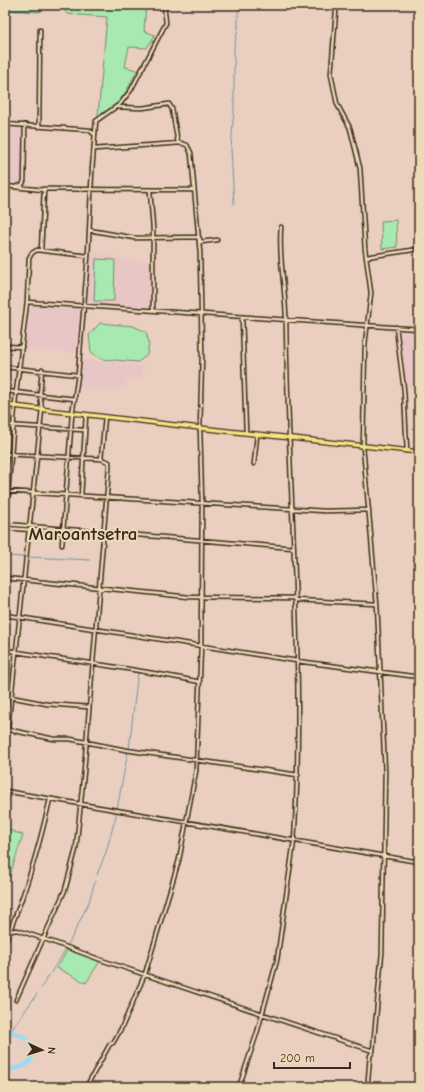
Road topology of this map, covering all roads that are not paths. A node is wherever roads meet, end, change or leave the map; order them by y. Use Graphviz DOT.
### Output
graph roads {
  1 [pos="164,5"];
  2 [pos="336,11"];
  3 [pos="40,30"];
  4 [pos="117,107"];
  5 [pos="5,124"];
  6 [pos="25,125"];
  7 [pos="39,127"];
  8 [pos="95,134"];
  9 [pos="178,143"];
  10 [pos="94,149"];
  11 [pos="5,186"];
  12 [pos="18,186"];
  13 [pos="43,189"];
  14 [pos="91,189"];
  15 [pos="194,190"];
  16 [pos="150,191"];
  17 [pos="281,227"];
  18 [pos="89,230"];
  19 [pos="198,237"];
  20 [pos="153,238"];
  21 [pos="217,240"];
  22 [pos="419,249"];
  23 [pos="41,250"];
  24 [pos="88,256"];
  25 [pos="366,257"];
  26 [pos="27,302"];
  27 [pos="84,305"];
  28 [pos="153,310"];
  29 [pos="201,314"];
  30 [pos="242,317"];
  31 [pos="286,319"];
  32 [pos="368,325"];
  33 [pos="396,327"];
  34 [pos="419,329"];
  35 [pos="5,346"];
  36 [pos="22,348"];
  37 [pos="5,367"];
  38 [pos="19,367"];
  39 [pos="42,370"];
  40 [pos="78,375"];
  41 [pos="5,391"];
  42 [pos="16,393"];
  43 [pos="40,395"];
  44 [pos="75,399"];
  45 [pos="5,405"];
  46 [pos="16,406"];
  47 [pos="42,409"];
  48 [pos="73,413"];
  49 [pos="86,414"];
  50 [pos="105,416"];
  51 [pos="5,425"];
  52 [pos="14,426"];
  53 [pos="40,427"];
  54 [pos="200,428"];
  55 [pos="71,430"];
  56 [pos="84,430"];
  57 [pos="246,433"];
  58 [pos="257,435"];
  59 [pos="288,438"];
  60 [pos="363,447"];
  61 [pos="407,451"];
  62 [pos="419,452"];
  63 [pos="5,454"];
  64 [pos="11,454"];
  65 [pos="36,455"];
  66 [pos="70,457"];
  67 [pos="83,458"];
  68 [pos="102,459"];
  69 [pos="254,464"];
  70 [pos="7,491"];
  71 [pos="34,492"];
  72 [pos="66,496"];
  73 [pos="81,496"];
  74 [pos="106,497"];
  75 [pos="202,502"];
  76 [pos="291,508"];
  77 [pos="369,510"];
  78 [pos="5,524"];
  79 [pos="5,528"];
  80 [pos="30,528"];
  81 [pos="63,530"];
  82 [pos="103,533"];
  83 [pos="202,540"];
  84 [pos="62,545"];
  85 [pos="294,548"];
  86 [pos="5,578"];
  87 [pos="24,580"];
  88 [pos="99,588"];
  89 [pos="201,597"];
  90 [pos="296,600"];
  91 [pos="377,604"];
  92 [pos="5,615"];
  93 [pos="20,617"];
  94 [pos="95,630"];
  95 [pos="201,646"];
  96 [pos="5,650"];
  97 [pos="16,652"];
  98 [pos="297,661"];
  99 [pos="92,664"];
  100 [pos="380,671"];
  101 [pos="419,677"];
  102 [pos="200,682"];
  103 [pos="5,696"];
  104 [pos="11,697"];
  105 [pos="89,707"];
  106 [pos="6,730"];
  107 [pos="86,742"];
  108 [pos="5,755"];
  109 [pos="196,759"];
  110 [pos="298,775"];
  111 [pos="5,791"];
  112 [pos="50,799"];
  113 [pos="80,802"];
  114 [pos="186,822"];
  115 [pos="294,841"];
  116 [pos="384,856"];
  117 [pos="419,862"];
  118 [pos="10,931"];
  119 [pos="44,939"];
  120 [pos="5,942"];
  121 [pos="145,974"];
  122 [pos="16,1000"];
  123 [pos="263,1013"];
  124 [pos="373,1051"];
  125 [pos="368,1080"];
  126 [pos="86,1087"];
  127 [pos="239,1087"];
  1 -- 4 [label="street"];
  2 -- 25 [label="street"];
  3 -- 7 [label="street"];
  4 -- 8 [label="street"];
  4 -- 9 [label="street"];
  5 -- 6 [label="street"];
  6 -- 7 [label="street"];
  6 -- 12 [label="street"];
  7 -- 8 [label="street"];
  8 -- 10 [label="street"];
  9 -- 10 [label="street"];
  9 -- 15 [label="street"];
  10 -- 14 [label="street"];
  11 -- 12 [label="street"];
  12 -- 13 [label="street"];
  13 -- 14 [label="street"];
  13 -- 23 [label="street"];
  14 -- 16 [label="street"];
  14 -- 18 [label="street"];
  15 -- 16 [label="street"];
  15 -- 19 [label="street"];
  16 -- 20 [label="street"];
  17 -- 31 [label="street"];
  18 -- 20 [label="street"];
  18 -- 24 [label="street"];
  19 -- 20 [label="street"];
  19 -- 21 [label="street"];
  19 -- 29 [label="street"];
  20 -- 28 [label="street"];
  22 -- 25 [label="street"];
  23 -- 24 [label="street"];
  23 -- 26 [label="street"];
  24 -- 27 [label="street"];
  25 -- 32 [label="street"];
  26 -- 27 [label="street"];
  26 -- 36 [label="street"];
  27 -- 28 [label="street"];
  27 -- 40 [label="street"];
  28 -- 29 [label="street"];
  29 -- 30 [label="street"];
  29 -- 54 [label="street"];
  30 -- 31 [label="street"];
  30 -- 57 [label="street"];
  31 -- 32 [label="street"];
  31 -- 59 [label="street"];
  32 -- 33 [label="street"];
  32 -- 60 [label="street"];
  33 -- 34 [label="street"];
  33 -- 61 [label="street"];
  35 -- 36 [label="street"];
  36 -- 38 [label="street"];
  37 -- 38 [label="street"];
  38 -- 39 [label="street"];
  38 -- 42 [label="street"];
  39 -- 40 [label="street"];
  39 -- 43 [label="street"];
  40 -- 44 [label="street"];
  41 -- 42 [label="street"];
  42 -- 43 [label="street"];
  42 -- 46 [label="street"];
  43 -- 44 [label="street"];
  43 -- 47 [label="street"];
  44 -- 48 [label="street"];
  45 -- 46 [label="main road"];
  46 -- 47 [label="main road"];
  46 -- 52 [label="street"];
  47 -- 48 [label="main road"];
  47 -- 53 [label="street"];
  48 -- 49 [label="main road"];
  48 -- 55 [label="street"];
  49 -- 50 [label="main road"];
  49 -- 56 [label="street"];
  50 -- 54 [label="main road"];
  50 -- 68 [label="street"];
  51 -- 52 [label="street"];
  52 -- 53 [label="street"];
  52 -- 64 [label="street"];
  53 -- 55 [label="street"];
  53 -- 65 [label="street"];
  54 -- 57 [label="main road"];
  54 -- 75 [label="street"];
  55 -- 56 [label="street"];
  55 -- 66 [label="street"];
  56 -- 67 [label="street"];
  57 -- 58 [label="main road"];
  58 -- 59 [label="main road"];
  58 -- 69 [label="street"];
  59 -- 60 [label="main road"];
  59 -- 76 [label="street"];
  60 -- 61 [label="main road"];
  60 -- 77 [label="street"];
  61 -- 62 [label="main road"];
  63 -- 64 [label="street"];
  64 -- 65 [label="street"];
  64 -- 70 [label="street"];
  65 -- 66 [label="street"];
  65 -- 71 [label="street"];
  66 -- 67 [label="street"];
  66 -- 72 [label="street"];
  67 -- 68 [label="street"];
  67 -- 73 [label="street"];
  68 -- 74 [label="street"];
  70 -- 71 [label="street"];
  70 -- 78 [label="street"];
  71 -- 72 [label="street"];
  71 -- 80 [label="street"];
  72 -- 73 [label="street"];
  72 -- 81 [label="street"];
  73 -- 74 [label="street"];
  74 -- 75 [label="street"];
  74 -- 82 [label="street"];
  75 -- 76 [label="street"];
  75 -- 83 [label="street"];
  76 -- 77 [label="street"];
  76 -- 85 [label="street"];
  77 -- 91 [label="street"];
  78 -- 79 [label="street"];
  78 -- 80 [label="street"];
  79 -- 80 [label="street"];
  80 -- 81 [label="street"];
  80 -- 87 [label="street"];
  81 -- 82 [label="street"];
  81 -- 84 [label="street"];
  82 -- 83 [label="street"];
  82 -- 88 [label="street"];
  83 -- 85 [label="street"];
  83 -- 89 [label="street"];
  85 -- 90 [label="street"];
  86 -- 87 [label="street"];
  87 -- 88 [label="street"];
  87 -- 93 [label="street"];
  88 -- 89 [label="street"];
  88 -- 94 [label="street"];
  89 -- 90 [label="street"];
  89 -- 95 [label="street"];
  90 -- 91 [label="street"];
  90 -- 98 [label="street"];
  91 -- 100 [label="street"];
  92 -- 93 [label="street"];
  93 -- 94 [label="street"];
  93 -- 97 [label="street"];
  94 -- 95 [label="street"];
  94 -- 99 [label="street"];
  95 -- 98 [label="street"];
  95 -- 102 [label="street"];
  96 -- 97 [label="street"];
  97 -- 99 [label="street"];
  97 -- 104 [label="street"];
  98 -- 100 [label="street"];
  98 -- 110 [label="street"];
  99 -- 102 [label="street"];
  99 -- 105 [label="street"];
  100 -- 101 [label="street"];
  100 -- 116 [label="street"];
  102 -- 109 [label="street"];
  103 -- 104 [label="street"];
  104 -- 105 [label="street"];
  104 -- 106 [label="street"];
  105 -- 107 [label="street"];
  106 -- 107 [label="street"];
  106 -- 108 [label="street"];
  107 -- 109 [label="street"];
  107 -- 113 [label="street"];
  109 -- 110 [label="street"];
  109 -- 114 [label="street"];
  110 -- 115 [label="street"];
  111 -- 112 [label="street"];
  112 -- 113 [label="street"];
  112 -- 118 [label="street"];
  113 -- 114 [label="street"];
  113 -- 119 [label="street"];
  114 -- 115 [label="street"];
  114 -- 121 [label="street"];
  115 -- 116 [label="street"];
  115 -- 123 [label="street"];
  116 -- 117 [label="street"];
  116 -- 124 [label="street"];
  118 -- 119 [label="street"];
  118 -- 120 [label="street"];
  119 -- 121 [label="street"];
  119 -- 122 [label="street"];
  121 -- 123 [label="street"];
  121 -- 126 [label="street"];
  123 -- 124 [label="street"];
  123 -- 127 [label="street"];
  124 -- 125 [label="street"];
}
